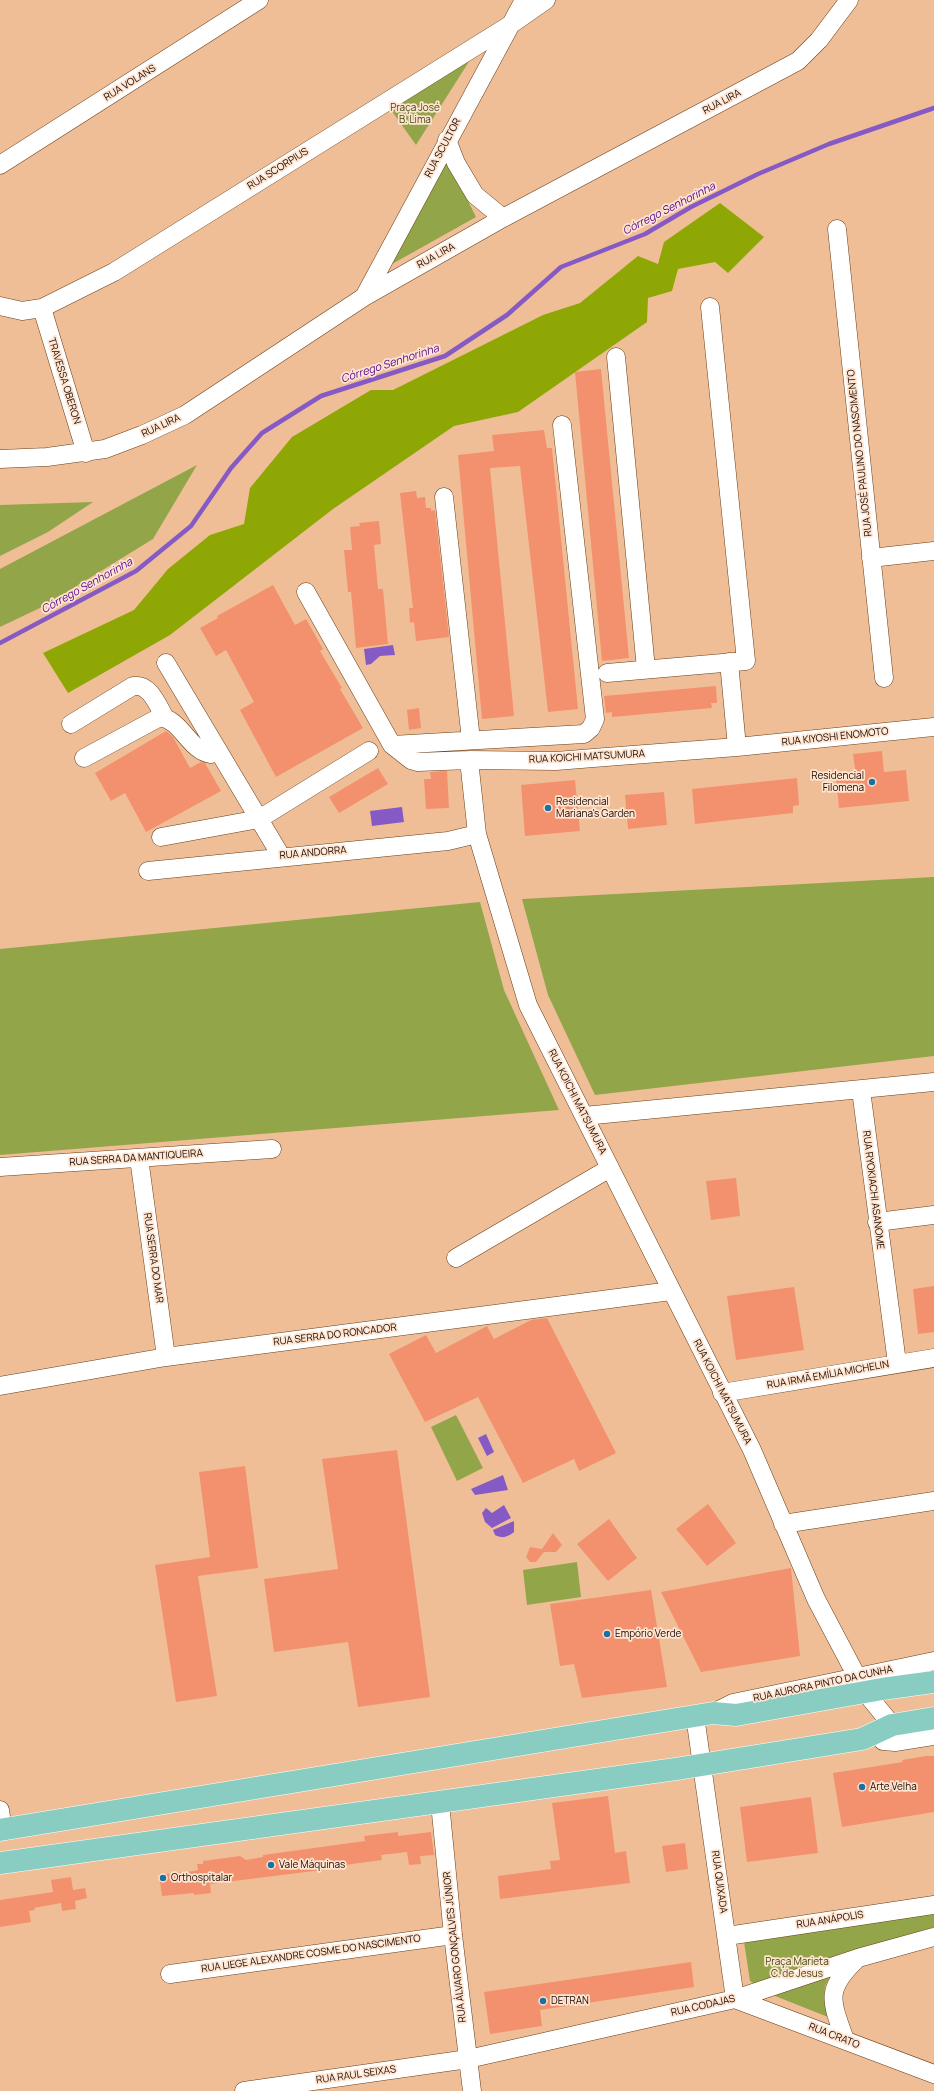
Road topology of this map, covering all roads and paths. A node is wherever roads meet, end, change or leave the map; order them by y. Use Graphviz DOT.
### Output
graph roads {
  1 [pos="259,0"];
  2 [pos="524,0"];
  3 [pos="546,0"];
  4 [pos="849,0"];
  5 [pos="513,23"];
  6 [pos="447,140"];
  7 [pos="0,165"];
  8 [pos="503,218"];
  9 [pos="837,229"];
  10 [pos="364,296"];
  11 [pos="0,306"];
  12 [pos="710,307"];
  13 [pos="42,308"];
  14 [pos="616,357"];
  15 [pos="562,425"];
  16 [pos="86,453"];
  17 [pos="0,459"];
  18 [pos="444,497"];
  19 [pos="934,551"];
  20 [pos="871,558"];
  21 [pos="306,592"];
  22 [pos="729,662"];
  23 [pos="166,663"];
  24 [pos="646,669"];
  25 [pos="607,673"];
  26 [pos="884,678"];
  27 [pos="165,718"];
  28 [pos="71,724"];
  29 [pos="934,727"];
  30 [pos="471,740"];
  31 [pos="392,745"];
  32 [pos="737,747"];
  33 [pos="218,750"];
  34 [pos="369,751"];
  35 [pos="84,758"];
  36 [pos="469,760"];
  37 [pos="259,819"];
  38 [pos="477,834"];
  39 [pos="161,837"];
  40 [pos="281,856"];
  41 [pos="148,871"];
  42 [pos="934,1082"];
  43 [pos="861,1090"];
  44 [pos="584,1116"];
  45 [pos="272,1149"];
  46 [pos="139,1158"];
  47 [pos="0,1167"];
  48 [pos="610,1168"];
  49 [pos="934,1215"];
  50 [pos="877,1222"];
  51 [pos="456,1258"];
  52 [pos="672,1292"];
  53 [pos="166,1357"];
  54 [pos="934,1358"];
  55 [pos="898,1363"];
  56 [pos="0,1386"];
  57 [pos="722,1393"];
  58 [pos="934,1501"];
  59 [pos="784,1524"];
  60 [pos="934,1661"];
  61 [pos="858,1679"];
  62 [pos="934,1682"];
  63 [pos="704,1715"];
  64 [pos="934,1718"];
  65 [pos="894,1734"];
  66 [pos="934,1736"];
  67 [pos="701,1765"];
  68 [pos="440,1803"];
  69 [pos="1,1824"];
  70 [pos="0,1863"];
  71 [pos="934,1905"];
  72 [pos="453,1935"];
  73 [pos="727,1936"];
  74 [pos="934,1937"];
  75 [pos="858,1958"];
  76 [pos="170,1974"];
  77 [pos="735,1999"];
  78 [pos="845,2040"];
  79 [pos="468,2059"];
  80 [pos="934,2074"];
  81 [pos="244,2091"];
  82 [pos="472,2091"];
  1 -- 7 [label="street, RUA VOLANS"];
  2 -- 5 [label="street, RUA SCULTOR"];
  3 -- 5 [label="street, RUA SCORPIUS"];
  4 -- 8 [label="street, RUA LIRA"];
  5 -- 6 [label="street, RUA SCULTOR"];
  5 -- 13 [label="street, RUA SCORPIUS"];
  6 -- 8 [label="street"];
  6 -- 10 [label="street, RUA SCULTOR"];
  8 -- 10 [label="street, RUA LIRA"];
  9 -- 20 [label="street, RUA JOSÉ PAULINO DO NASCIMENTO"];
  10 -- 16 [label="street, RUA LIRA"];
  11 -- 13 [label="street, RUA SCORPIUS"];
  12 -- 22 [label="street"];
  13 -- 16 [label="street, TRAVESSA OBERON"];
  14 -- 24 [label="street"];
  15 -- 30 [label="street"];
  16 -- 17 [label="street, RUA LIRA"];
  18 -- 30 [label="street"];
  19 -- 20 [label="street"];
  20 -- 26 [label="street, RUA JOSÉ PAULINO DO NASCIMENTO"];
  21 -- 31 [label="street"];
  22 -- 24 [label="street"];
  22 -- 32 [label="street"];
  23 -- 33 [label="street"];
  24 -- 25 [label="street"];
  27 -- 28 [label="street"];
  27 -- 33 [label="street"];
  27 -- 35 [label="street"];
  29 -- 32 [label="street, RUA KIYOSHI ENOMOTO"];
  30 -- 31 [label="street"];
  31 -- 36 [label="street"];
  32 -- 36 [label="street, RUA KOICHI MATSUMURA"];
  33 -- 37 [label="street"];
  34 -- 37 [label="street"];
  36 -- 38 [label="street, RUA KOICHI MATSUMURA"];
  37 -- 39 [label="street"];
  37 -- 40 [label="street"];
  38 -- 40 [label="street, RUA ANDORRA"];
  38 -- 44 [label="street, RUA KOICHI MATSUMURA"];
  40 -- 41 [label="street, RUA ANDORRA"];
  42 -- 43 [label="street"];
  43 -- 44 [label="street"];
  43 -- 50 [label="street, RUA RYOKIACHI ASANOME"];
  44 -- 48 [label="street, RUA KOICHI MATSUMURA"];
  45 -- 46 [label="street, RUA SERRA DA MANTIQUEIRA"];
  46 -- 47 [label="street, RUA SERRA DA MANTIQUEIRA"];
  46 -- 53 [label="street, RUA SERRA DO MAR"];
  48 -- 51 [label="street"];
  48 -- 52 [label="street, RUA KOICHI MATSUMURA"];
  49 -- 50 [label="street"];
  50 -- 55 [label="street, RUA RYOKIACHI ASANOME"];
  52 -- 53 [label="street, RUA SERRA DO RONCADOR"];
  52 -- 57 [label="street, RUA KOICHI MATSUMURA"];
  53 -- 56 [label="street, RUA SERRA DO RONCADOR"];
  54 -- 55 [label="street, RUA IRMÃ EMÍLIA MICHELIN"];
  55 -- 57 [label="street, RUA IRMÃ EMÍLIA MICHELIN"];
  57 -- 59 [label="street, RUA KOICHI MATSUMURA"];
  58 -- 59 [label="street"];
  59 -- 61 [label="street, RUA KOICHI MATSUMURA"];
  60 -- 61 [label="street, RUA AURORA PINTO DA CUNHA"];
  61 -- 62 [label="main road"];
  61 -- 63 [label="main road"];
  61 -- 65 [label="street, RUA KOICHI MATSUMURA"];
  63 -- 67 [label="street, RUA QUIXADA"];
  63 -- 69 [label="main road"];
  64 -- 65 [label="main road"];
  65 -- 66 [label="street"];
  65 -- 67 [label="main road"];
  67 -- 68 [label="main road"];
  67 -- 73 [label="street, RUA QUIXADA"];
  68 -- 70 [label="main road"];
  68 -- 72 [label="street, RUA ÁLVARO GONÇALVES JÚNIOR"];
  71 -- 73 [label="street, RUA ANÁPOLIS"];
  72 -- 76 [label="street, RUA LIEGE ALEXANDRE COSME DO NASCIMENTO"];
  72 -- 79 [label="street, RUA ÁLVARO GONÇALVES JÚNIOR"];
  73 -- 77 [label="street, RUA QUIXADA"];
  74 -- 75 [label="street, RUA CODAJAS"];
  75 -- 77 [label="street, RUA CODAJAS"];
  75 -- 78 [label="street"];
  77 -- 78 [label="street, RUA CRATO"];
  77 -- 79 [label="street, RUA CODAJAS"];
  78 -- 80 [label="street, RUA CRATO"];
  79 -- 81 [label="street, RUA RAUL SEIXAS"];
  79 -- 82 [label="street, RUA ÁLVARO GONÇALVES JÚNIOR"];
}
